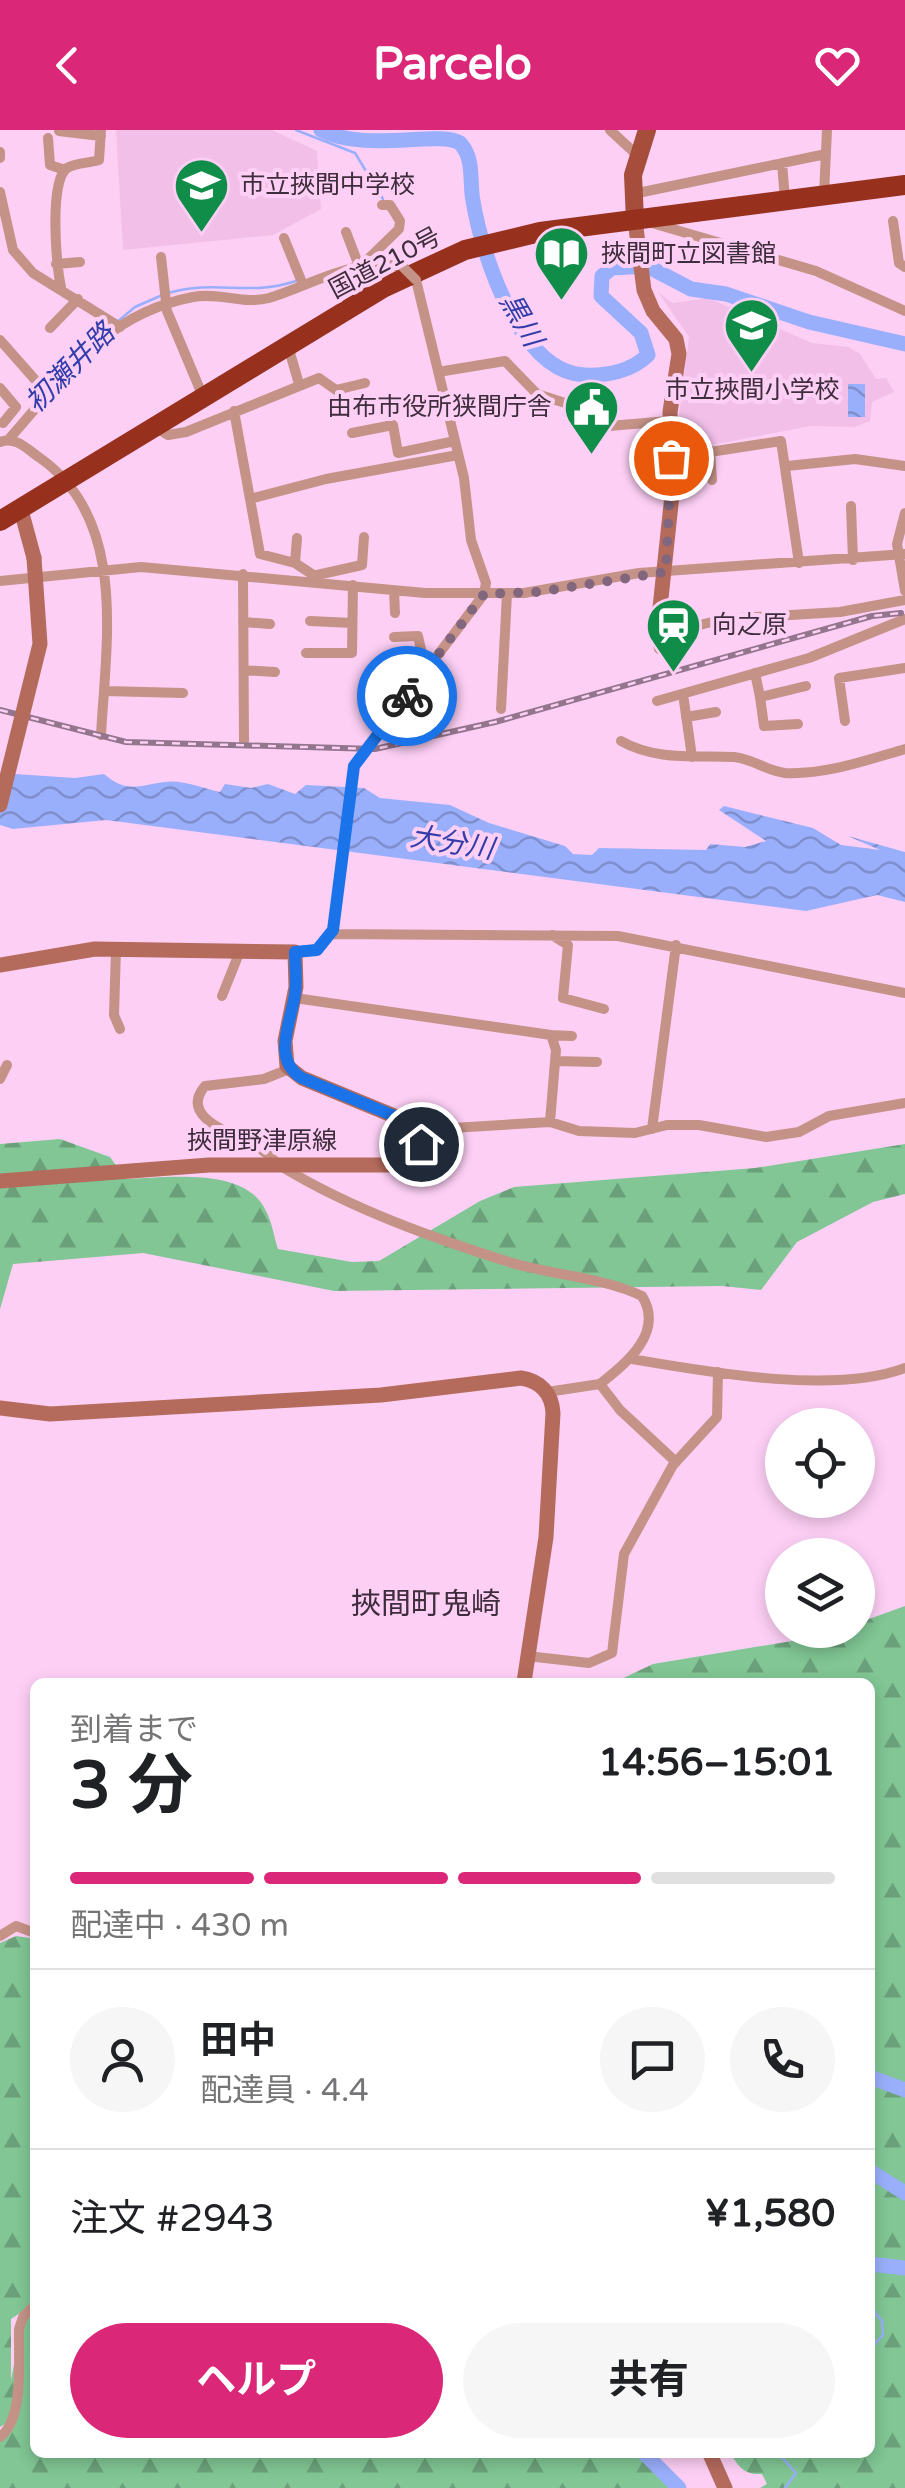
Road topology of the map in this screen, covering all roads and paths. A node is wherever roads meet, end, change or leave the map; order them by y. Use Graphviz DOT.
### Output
graph roads {
  1 [pos="610,130"];
  2 [pos="648,130"];
  3 [pos="827,130"];
  4 [pos="59,131"];
  5 [pos="101,133"];
  6 [pos="48,138"];
  7 [pos="826,154"];
  8 [pos="637,156"];
  9 [pos="782,163"];
  10 [pos="65,170"];
  11 [pos="905,185"];
  12 [pos="0,192"];
  13 [pos="633,194"];
  14 [pos="824,196"];
  15 [pos="786,200"];
  16 [pos="382,205"];
  17 [pos="892,221"];
  18 [pos="638,226"];
  19 [pos="346,232"];
  20 [pos="284,238"];
  21 [pos="161,258"];
  22 [pos="80,262"];
  23 [pos="56,264"];
  24 [pos="360,266"];
  25 [pos="905,266"];
  26 [pos="303,284"];
  27 [pos="61,287"];
  28 [pos="78,298"];
  29 [pos="166,305"];
  30 [pos="905,311"];
  31 [pos="120,327"];
  32 [pos="50,328"];
  33 [pos="0,340"];
  34 [pos="288,346"];
  35 [pos="438,372"];
  36 [pos="60,379"];
  37 [pos="364,383"];
  38 [pos="299,384"];
  39 [pos="0,388"];
  40 [pos="204,399"];
  41 [pos="234,412"];
  42 [pos="1,421"];
  43 [pos="670,421"];
  44 [pos="157,428"];
  45 [pos="352,433"];
  46 [pos="7,439"];
  47 [pos="454,441"];
  48 [pos="710,451"];
  49 [pos="458,455"];
  50 [pos="671,458"];
  51 [pos="787,466"];
  52 [pos="905,466"];
  53 [pos="712,480"];
  54 [pos="68,483"];
  55 [pos="250,499"];
  56 [pos="851,506"];
  57 [pos="21,510"];
  58 [pos="905,513"];
  59 [pos="0,521"];
  60 [pos="364,537"];
  61 [pos="298,538"];
  62 [pos="901,555"];
  63 [pos="853,560"];
  64 [pos="295,563"];
  65 [pos="798,563"];
  66 [pos="103,568"];
  67 [pos="666,572"];
  68 [pos="243,574"];
  69 [pos="320,578"];
  70 [pos="0,580"];
  71 [pos="352,585"];
  72 [pos="394,590"];
  73 [pos="905,592"];
  74 [pos="484,594"];
  75 [pos="507,594"];
  76 [pos="905,600"];
  77 [pos="395,613"];
  78 [pos="905,619"];
  79 [pos="310,621"];
  80 [pos="243,622"];
  81 [pos="352,622"];
  82 [pos="270,624"];
  83 [pos="394,637"];
  84 [pos="660,641"];
  85 [pos="306,652"];
  86 [pos="434,660"];
  87 [pos="905,668"];
  88 [pos="244,670"];
  89 [pos="274,672"];
  90 [pos="756,673"];
  91 [pos="806,686"];
  92 [pos="105,691"];
  93 [pos="183,693"];
  94 [pos="684,694"];
  95 [pos="760,697"];
  96 [pos="657,700"];
  97 [pos="501,709"];
  98 [pos="716,712"];
  99 [pos="686,716"];
  100 [pos="846,722"];
  101 [pos="798,724"];
  102 [pos="101,735"];
  103 [pos="244,741"];
  104 [pos="621,741"];
  105 [pos="905,748"];
  106 [pos="692,757"];
  107 [pos="0,805"];
  108 [pos="330,934"];
  109 [pos="552,934"];
  110 [pos="676,946"];
  111 [pos="116,949"];
  112 [pos="240,952"];
  113 [pos="295,952"];
  114 [pos="0,965"];
  115 [pos="905,993"];
  116 [pos="222,996"];
  117 [pos="295,998"];
  118 [pos="604,1009"];
  119 [pos="120,1029"];
  120 [pos="551,1034"];
  121 [pos="572,1036"];
  122 [pos="555,1062"];
  123 [pos="597,1062"];
  124 [pos="6,1065"];
  125 [pos="289,1069"];
  126 [pos="0,1079"];
  127 [pos="905,1103"];
  128 [pos="550,1122"];
  129 [pos="652,1129"];
  130 [pos="419,1130"];
  131 [pos="282,1166"];
  132 [pos="0,1182"];
  133 [pos="632,1359"];
  134 [pos="905,1368"];
  135 [pos="718,1372"];
  136 [pos="600,1384"];
  137 [pos="547,1392"];
  138 [pos="0,1408"];
  139 [pos="676,1462"];
  140 [pos="527,1656"];
  141 [pos="524,1678"];
  142 [pos="30,1931"];
  143 [pos="0,1936"];
  144 [pos="30,2310"];
  145 [pos="0,2437"];
  146 [pos="711,2458"];
  147 [pos="725,2488"];
  1 -- 8 [label="street"];
  2 -- 8 [label="main road"];
  3 -- 7 [label="street"];
  4 -- 5 [label="street"];
  5 -- 10 [label="street"];
  6 -- 10 [label="street"];
  7 -- 9 [label="street"];
  7 -- 14 [label="street"];
  8 -- 13 [label="main road"];
  9 -- 13 [label="street"];
  9 -- 15 [label="street"];
  10 -- 23 [label="street"];
  11 -- 14 [label="highway, 国道210号"];
  12 -- 27 [label="street"];
  13 -- 18 [label="main road"];
  14 -- 15 [label="highway, 国道210号"];
  15 -- 18 [label="highway, 国道210号"];
  16 -- 24 [label="street"];
  17 -- 25 [label="street"];
  18 -- 30 [label="street"];
  18 -- 34 [label="highway, 国道210号"];
  18 -- 43 [label="main road"];
  19 -- 24 [label="street"];
  20 -- 26 [label="street"];
  21 -- 29 [label="street"];
  22 -- 23 [label="street"];
  23 -- 27 [label="street"];
  24 -- 26 [label="street"];
  24 -- 35 [label="street, bridge"];
  26 -- 29 [label="street"];
  27 -- 28 [label="street"];
  28 -- 31 [label="street"];
  28 -- 32 [label="street"];
  29 -- 31 [label="street"];
  29 -- 40 [label="street"];
  31 -- 36 [label="street"];
  33 -- 36 [label="street"];
  34 -- 38 [label="street"];
  34 -- 40 [label="highway, 国道210号"];
  35 -- 43 [label="street"];
  35 -- 47 [label="street"];
  36 -- 46 [label="street"];
  37 -- 38 [label="street"];
  38 -- 41 [label="street"];
  39 -- 42 [label="street"];
  40 -- 44 [label="highway, 国道210号"];
  41 -- 44 [label="street"];
  41 -- 55 [label="street"];
  42 -- 46 [label="street"];
  43 -- 50 [label="main road"];
  44 -- 54 [label="highway, 国道210号"];
  45 -- 47 [label="street"];
  46 -- 54 [label="street"];
  47 -- 49 [label="street"];
  48 -- 50 [label="street"];
  48 -- 51 [label="street"];
  48 -- 53 [label="street"];
  49 -- 55 [label="street"];
  49 -- 74 [label="street"];
  50 -- 67 [label="main road"];
  51 -- 52 [label="street"];
  51 -- 65 [label="street"];
  54 -- 57 [label="highway, 国道210号"];
  54 -- 66 [label="street"];
  55 -- 64 [label="street"];
  56 -- 63 [label="street"];
  57 -- 59 [label="highway, 国道210号"];
  57 -- 107 [label="main road, bridge"];
  58 -- 62 [label="street"];
  60 -- 69 [label="street"];
  61 -- 64 [label="street"];
  62 -- 63 [label="street"];
  62 -- 73 [label="street"];
  63 -- 65 [label="street"];
  64 -- 69 [label="street"];
  65 -- 67 [label="street"];
  66 -- 68 [label="street"];
  66 -- 70 [label="street"];
  66 -- 92 [label="street"];
  67 -- 75 [label="street"];
  67 -- 84 [label="main road"];
  68 -- 69 [label="street"];
  68 -- 80 [label="street"];
  69 -- 71 [label="street"];
  71 -- 72 [label="street"];
  71 -- 81 [label="street"];
  72 -- 74 [label="street"];
  72 -- 77 [label="street"];
  74 -- 75 [label="street"];
  74 -- 86 [label="street"];
  75 -- 97 [label="street"];
  76 -- 84 [label="street"];
  78 -- 90 [label="street"];
  79 -- 81 [label="street"];
  80 -- 82 [label="street"];
  80 -- 88 [label="street"];
  81 -- 85 [label="street"];
  83 -- 86 [label="street"];
  86 -- 108 [label="street"];
  87 -- 100 [label="street"];
  88 -- 89 [label="street"];
  88 -- 103 [label="street"];
  90 -- 94 [label="street"];
  90 -- 95 [label="street"];
  91 -- 95 [label="street"];
  92 -- 93 [label="street"];
  92 -- 102 [label="street"];
  94 -- 96 [label="street"];
  94 -- 99 [label="street"];
  95 -- 101 [label="street"];
  98 -- 99 [label="street"];
  99 -- 106 [label="street"];
  104 -- 106 [label="street"];
  105 -- 106 [label="street"];
  108 -- 109 [label="street"];
  108 -- 113 [label="street"];
  109 -- 110 [label="street"];
  109 -- 118 [label="street"];
  110 -- 115 [label="street"];
  110 -- 129 [label="street"];
  111 -- 112 [label="main road"];
  111 -- 114 [label="main road"];
  111 -- 119 [label="street"];
  112 -- 113 [label="main road"];
  112 -- 116 [label="street"];
  113 -- 117 [label="main road"];
  117 -- 120 [label="street"];
  117 -- 125 [label="main road"];
  120 -- 121 [label="street"];
  120 -- 122 [label="street"];
  122 -- 123 [label="street"];
  122 -- 128 [label="street"];
  124 -- 126 [label="street"];
  125 -- 130 [label="main road, 挾間野津原線"];
  125 -- 131 [label="street"];
  127 -- 129 [label="street"];
  128 -- 129 [label="street"];
  128 -- 130 [label="street"];
  130 -- 131 [label="main road, 挾間野津原線"];
  131 -- 132 [label="main road, 挾間野津原線"];
  131 -- 133 [label="street"];
  133 -- 135 [label="street"];
  133 -- 136 [label="street"];
  134 -- 135 [label="street"];
  135 -- 139 [label="street"];
  136 -- 137 [label="street"];
  136 -- 139 [label="street"];
  137 -- 138 [label="main road"];
  137 -- 140 [label="main road"];
  139 -- 140 [label="street"];
  140 -- 141 [label="main road"];
  142 -- 143 [label="street"];
  144 -- 145 [label="street"];
  146 -- 147 [label="main road"];
}
